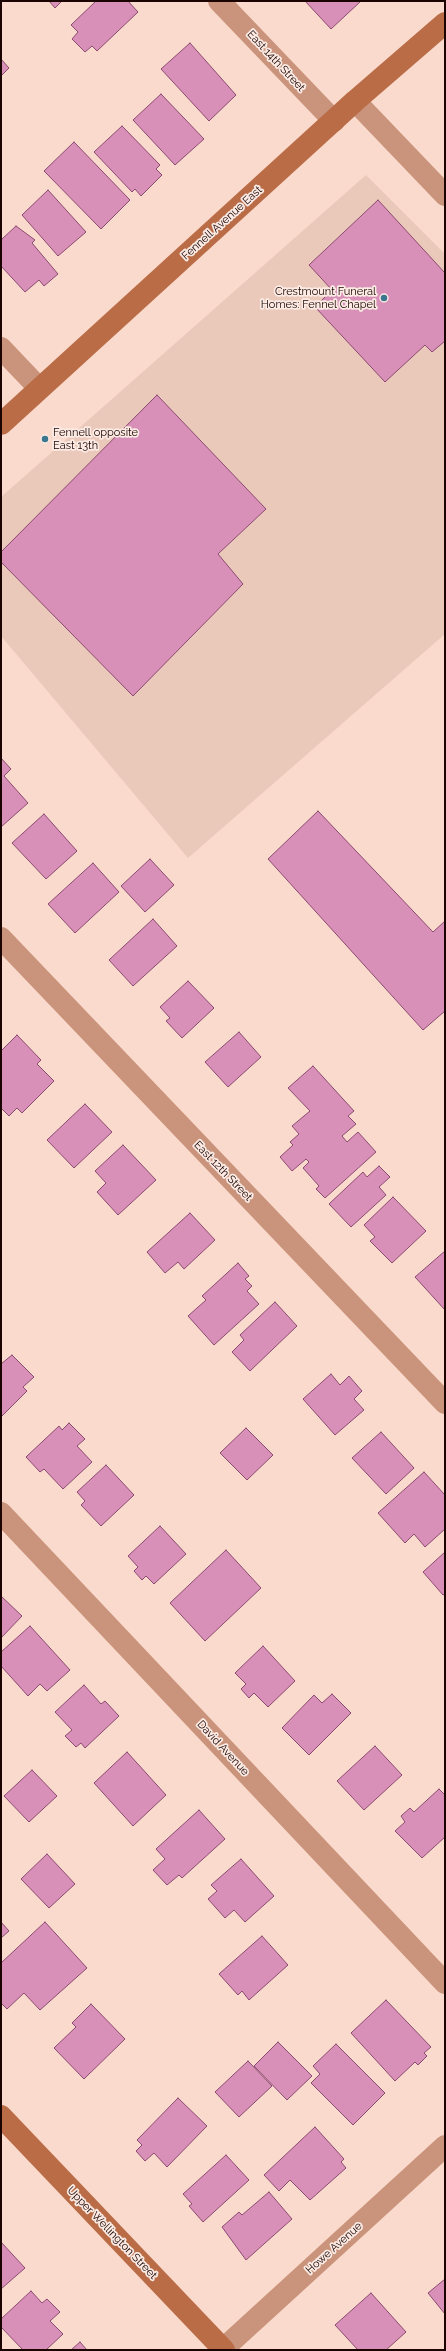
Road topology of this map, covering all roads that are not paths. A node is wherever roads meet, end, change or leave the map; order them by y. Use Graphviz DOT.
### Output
graph roads {
  1 [pos="219,1"];
  2 [pos="445,23"];
  3 [pos="355,101"];
  4 [pos="334,121"];
  5 [pos="445,195"];
  6 [pos="1,348"];
  7 [pos="39,388"];
  8 [pos="1,424"];
  9 [pos="1,938"];
  10 [pos="445,1403"];
  11 [pos="1,1513"];
  12 [pos="445,1983"];
  13 [pos="1,2116"];
  14 [pos="445,2146"];
  15 [pos="224,2350"];
  1 -- 4 [label="street, East 14th Street"];
  2 -- 3 [label="main road, Fennell Avenue East"];
  3 -- 4 [label="main road, Fennell Avenue East"];
  3 -- 5 [label="street"];
  4 -- 7 [label="main road, Fennell Avenue East"];
  6 -- 7 [label="street"];
  7 -- 8 [label="main road, Fennell Avenue East"];
  9 -- 10 [label="street, East 12th Street"];
  11 -- 12 [label="street, David Avenue"];
  13 -- 15 [label="main road, Upper Wellington Street"];
  14 -- 15 [label="street, Howe Avenue"];
}
